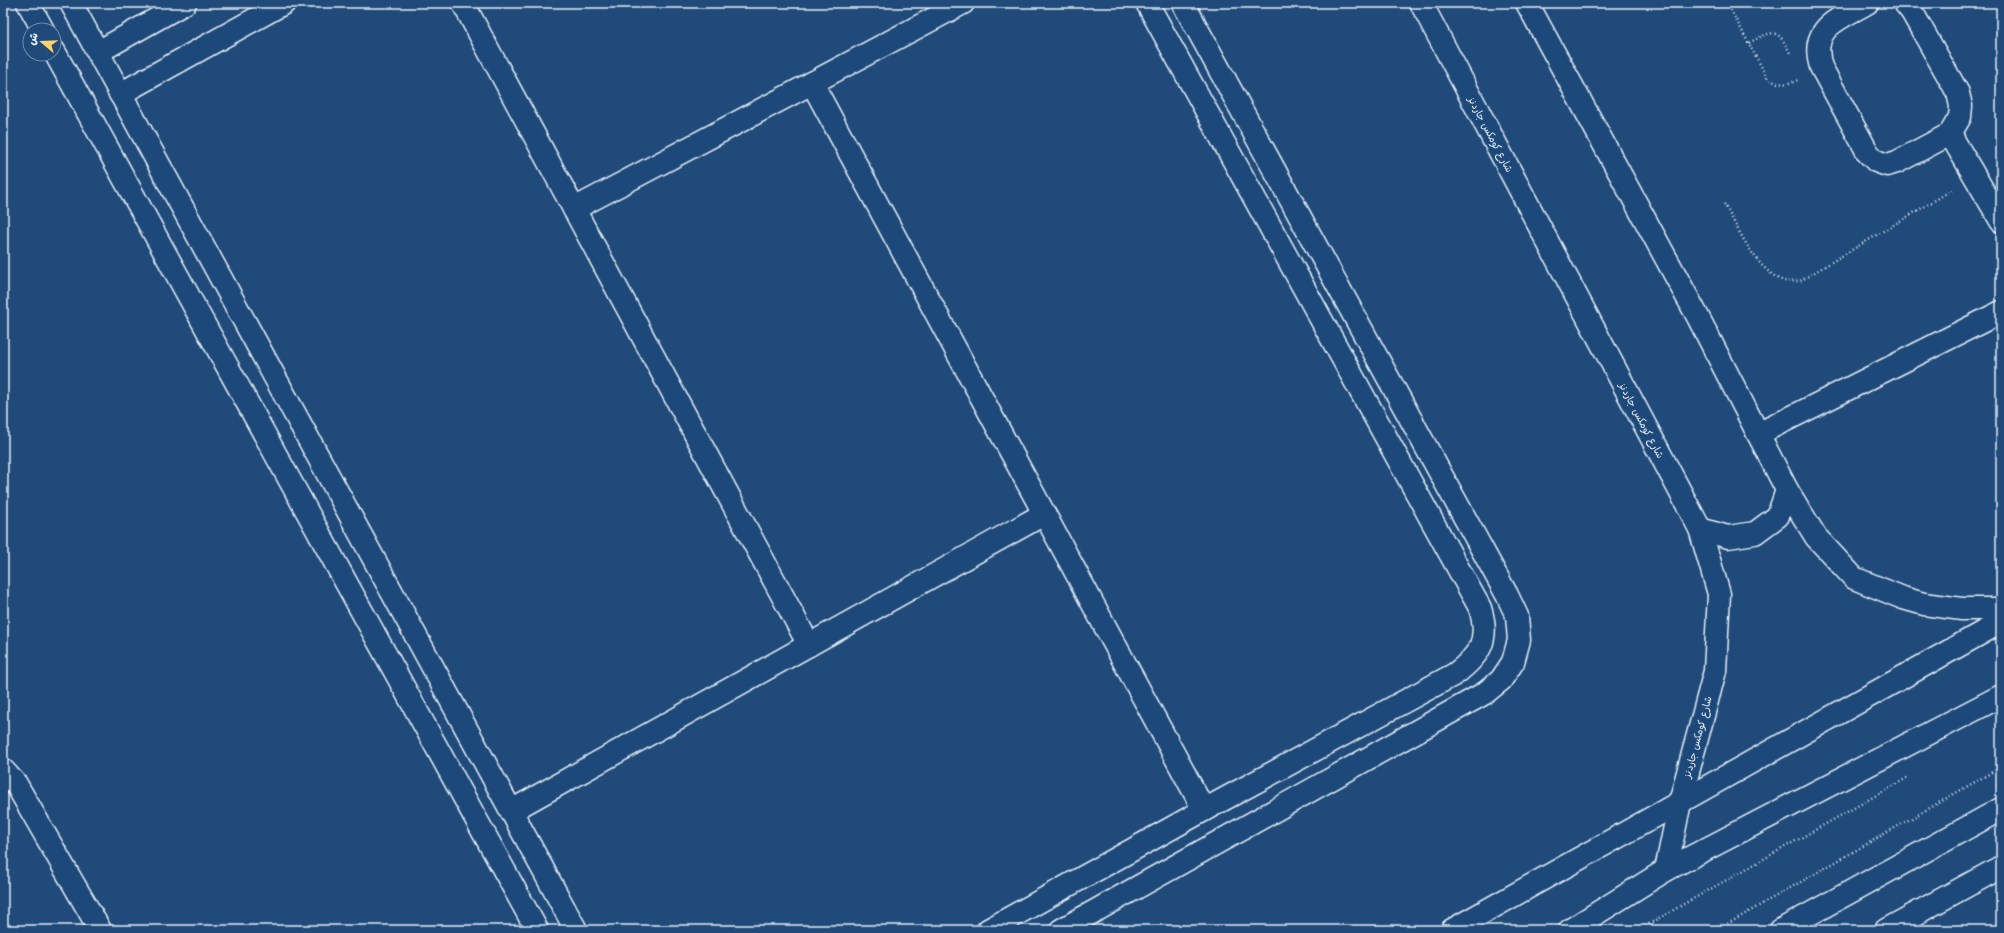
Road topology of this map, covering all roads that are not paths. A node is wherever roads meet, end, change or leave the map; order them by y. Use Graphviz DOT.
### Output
graph roads {
  1 [pos="28,3"];
  2 [pos="71,3"];
  3 [pos="185,3"];
  4 [pos="284,3"];
  5 [pos="463,3"];
  6 [pos="963,3"];
  7 [pos="1147,3"];
  8 [pos="1183,3"];
  9 [pos="1421,3"];
  10 [pos="1527,3"];
  11 [pos="1867,3"];
  12 [pos="1905,3"];
  13 [pos="39,22"];
  14 [pos="98,52"];
  15 [pos="60,62"];
  16 [pos="812,83"];
  17 [pos="120,94"];
  18 [pos="1950,134"];
  19 [pos="574,209"];
  20 [pos="2001,221"];
  21 [pos="2001,312"];
  22 [pos="1758,434"];
  23 [pos="1787,490"];
  24 [pos="1044,514"];
  25 [pos="1700,529"];
  26 [pos="2001,609"];
  27 [pos="2001,622"];
  28 [pos="809,645"];
  29 [pos="2001,696"];
  30 [pos="3,770"];
  31 [pos="1680,802"];
  32 [pos="2001,809"];
  33 [pos="1204,810"];
  34 [pos="511,811"];
  35 [pos="2001,867"];
  36 [pos="1666,870"];
  37 [pos="100,930"];
  38 [pos="537,930"];
  39 [pos="576,930"];
  40 [pos="988,930"];
  41 [pos="1060,930"];
  42 [pos="1452,930"];
  43 [pos="1570,930"];
  44 [pos="1781,930"];
  45 [pos="1886,930"];
  1 -- 13 [label="street"];
  2 -- 14 [label="street"];
  3 -- 14 [label="street"];
  4 -- 17 [label="street"];
  5 -- 19 [label="street"];
  6 -- 16 [label="street"];
  7 -- 33 [label="street"];
  8 -- 41 [label="street"];
  9 -- 25 [label="street, شارع كومكس جاردنز"];
  10 -- 22 [label="street"];
  11 -- 18 [label="street"];
  12 -- 18 [label="street"];
  14 -- 17 [label="street"];
  15 -- 38 [label="street"];
  16 -- 19 [label="street"];
  16 -- 24 [label="street"];
  17 -- 34 [label="street"];
  18 -- 20 [label="street"];
  19 -- 28 [label="street"];
  21 -- 22 [label="street"];
  22 -- 23 [label="street"];
  23 -- 25 [label="street"];
  23 -- 26 [label="street"];
  24 -- 28 [label="street"];
  24 -- 33 [label="street"];
  25 -- 31 [label="street, شارع كومكس جاردنز"];
  27 -- 31 [label="street"];
  28 -- 34 [label="street"];
  29 -- 36 [label="street"];
  30 -- 37 [label="street"];
  31 -- 36 [label="street, شارع كومكس جاردنز"];
  31 -- 42 [label="street"];
  32 -- 44 [label="street"];
  33 -- 40 [label="street"];
  34 -- 39 [label="street"];
  35 -- 45 [label="street"];
  36 -- 43 [label="street"];
}
